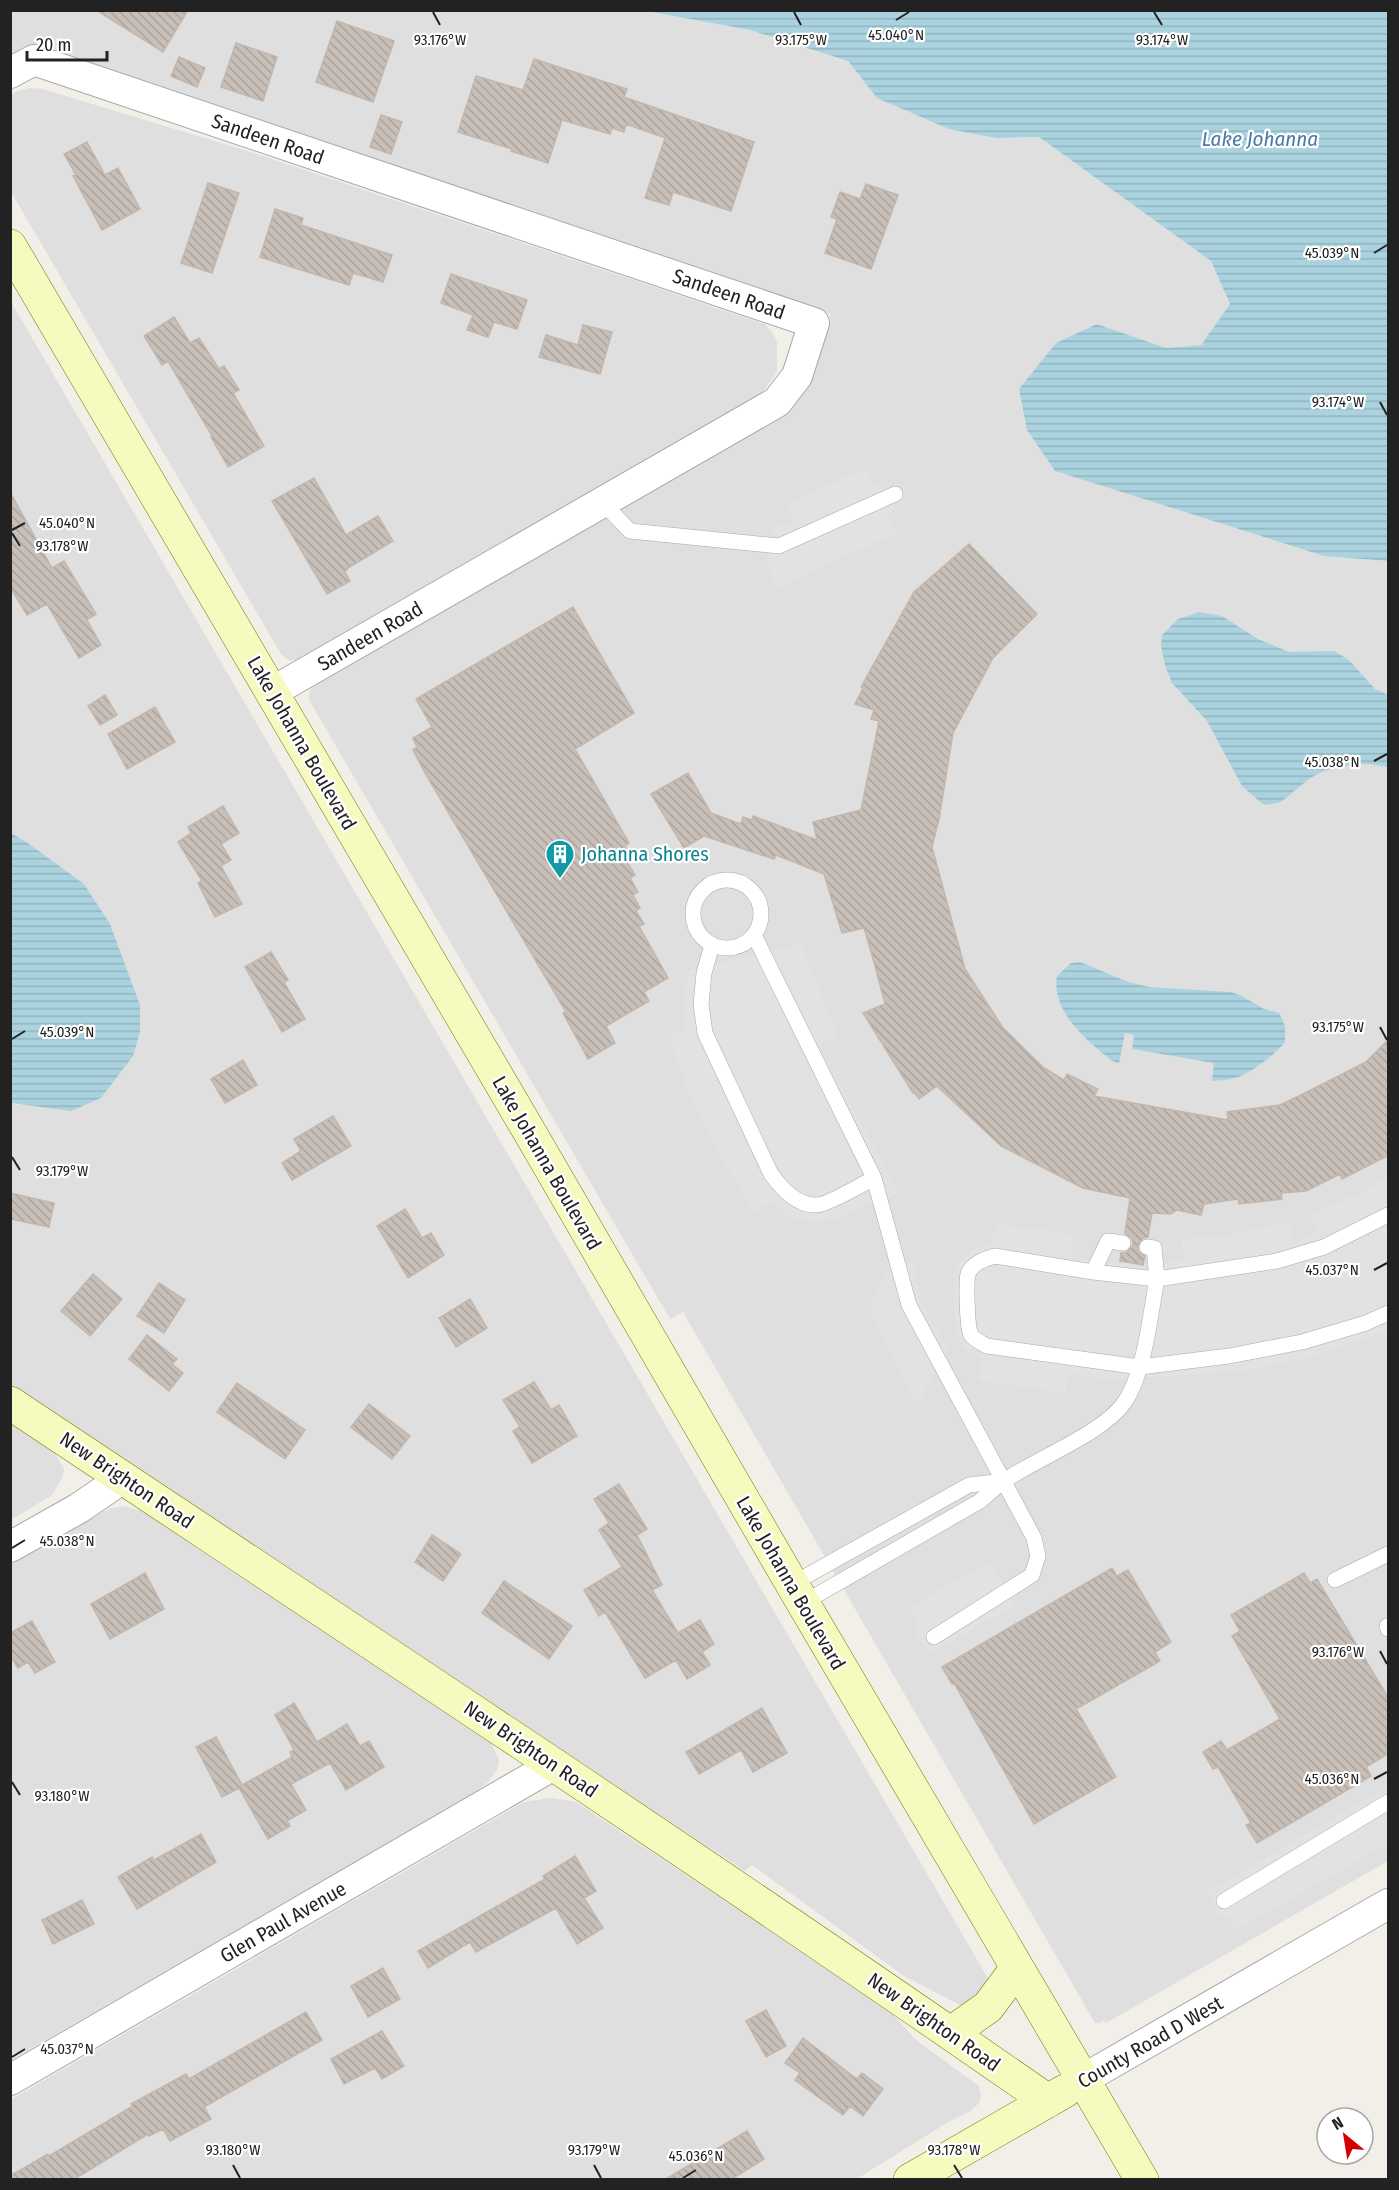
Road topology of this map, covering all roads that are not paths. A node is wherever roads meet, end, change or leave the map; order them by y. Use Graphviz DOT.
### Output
graph roads {
  1 [pos="10,73"];
  2 [pos="10,246"];
  3 [pos="896,494"];
  4 [pos="603,503"];
  5 [pos="272,692"];
  6 [pos="754,935"];
  7 [pos="712,945"];
  8 [pos="874,1178"];
  9 [pos="1389,1215"];
  10 [pos="1123,1243"];
  11 [pos="1147,1247"];
  12 [pos="1092,1272"];
  13 [pos="1157,1279"];
  14 [pos="1389,1313"];
  15 [pos="1140,1367"];
  16 [pos="10,1403"];
  17 [pos="123,1478"];
  18 [pos="1004,1481"];
  19 [pos="10,1547"];
  20 [pos="1389,1554"];
  21 [pos="1335,1580"];
  22 [pos="797,1594"];
  23 [pos="934,1637"];
  24 [pos="555,1764"];
  25 [pos="1389,1802"];
  26 [pos="1224,1901"];
  27 [pos="1389,1904"];
  28 [pos="1017,1968"];
  29 [pos="951,2033"];
  30 [pos="10,2080"];
  31 [pos="1082,2080"];
  32 [pos="1048,2101"];
  33 [pos="910,2180"];
  34 [pos="1142,2180"];
  1 -- 4 [label="street, Sandeen Road"];
  2 -- 5 [label="street, Lake Johanna Boulevard"];
  3 -- 4 [label="lane"];
  4 -- 5 [label="street, Sandeen Road"];
  5 -- 22 [label="street, Lake Johanna Boulevard"];
  6 -- 7 [label="lane"];
  6 -- 7 [label="lane"];
  6 -- 8 [label="lane"];
  7 -- 8 [label="lane"];
  8 -- 18 [label="lane"];
  9 -- 13 [label="lane"];
  10 -- 12 [label="lane"];
  11 -- 13 [label="lane"];
  12 -- 13 [label="lane"];
  12 -- 15 [label="lane"];
  13 -- 15 [label="lane"];
  14 -- 15 [label="lane"];
  15 -- 18 [label="lane"];
  16 -- 17 [label="street, New Brighton Road"];
  17 -- 19 [label="street"];
  17 -- 24 [label="street, New Brighton Road"];
  18 -- 22 [label="lane"];
  18 -- 22 [label="lane"];
  18 -- 23 [label="lane"];
  20 -- 21 [label="lane"];
  22 -- 28 [label="street, Lake Johanna Boulevard"];
  24 -- 29 [label="street, New Brighton Road"];
  24 -- 30 [label="street, Glen Paul Avenue"];
  25 -- 26 [label="lane"];
  27 -- 31 [label="street, County Road D West"];
  28 -- 29 [label="street"];
  28 -- 31 [label="street, Lake Johanna Boulevard"];
  29 -- 32 [label="street, New Brighton Road"];
  31 -- 32 [label="street, County Road D West"];
  31 -- 34 [label="street, Lake Johanna Boulevard"];
  32 -- 33 [label="street, County Road D West"];
}
